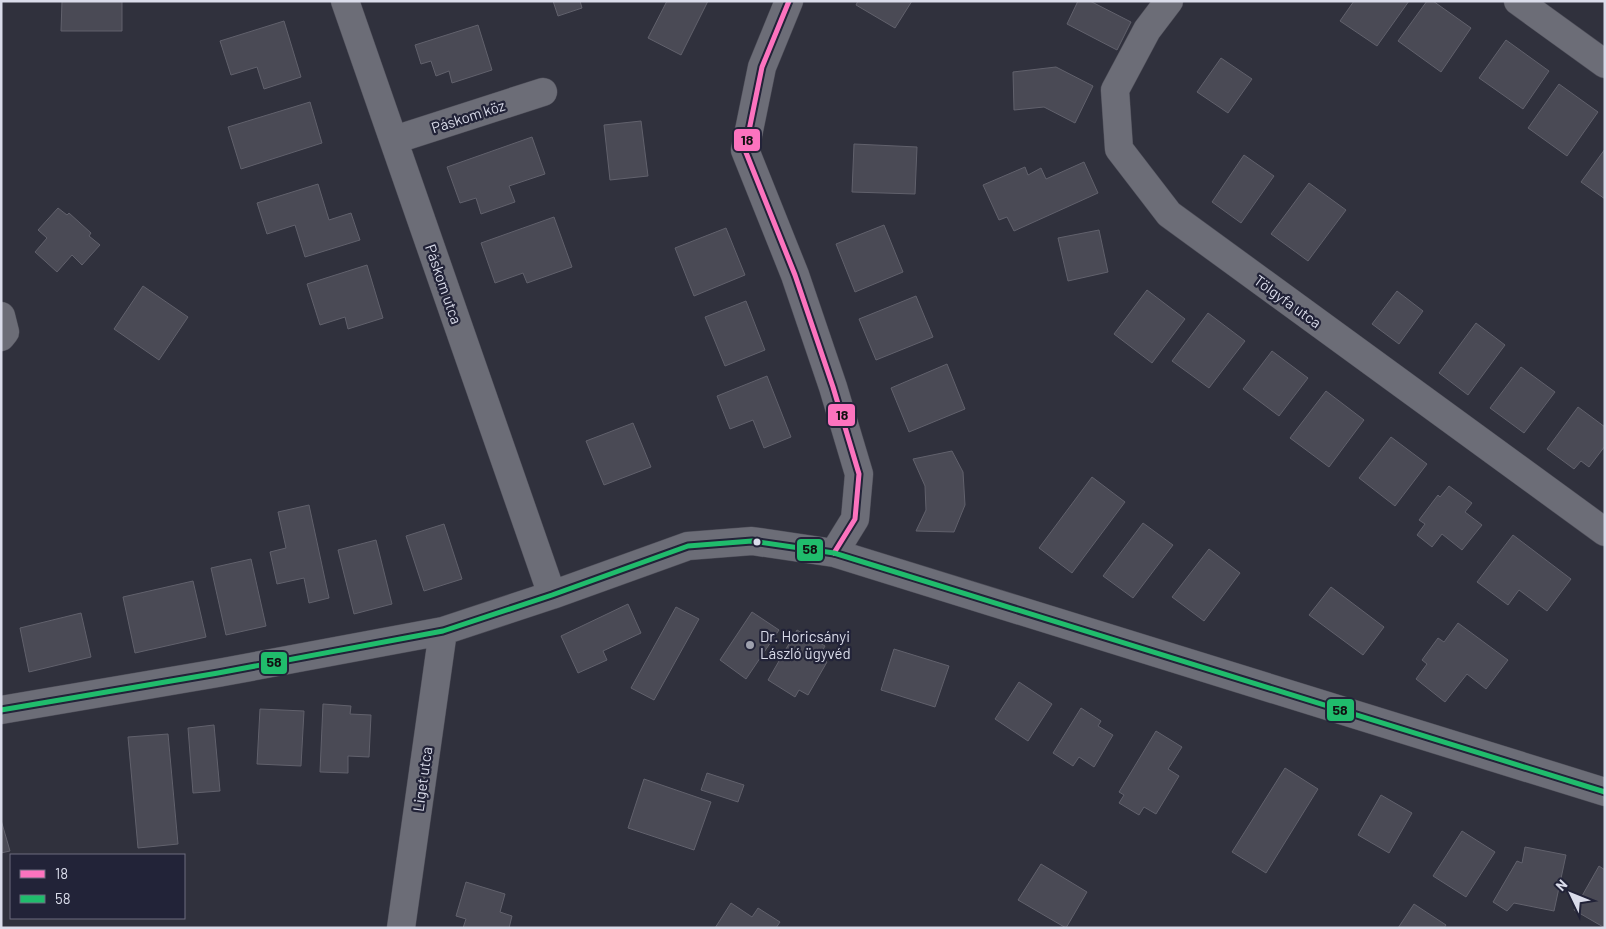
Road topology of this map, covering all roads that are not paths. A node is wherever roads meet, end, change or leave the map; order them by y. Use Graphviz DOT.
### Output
graph roads {
  1 [pos="345,1"];
  2 [pos="789,1"];
  3 [pos="1169,1"];
  4 [pos="1518,1"];
  5 [pos="1605,64"];
  6 [pos="542,92"];
  7 [pos="394,140"];
  8 [pos="1,316"];
  9 [pos="1,337"];
  10 [pos="1605,532"];
  11 [pos="834,553"];
  12 [pos="552,596"];
  13 [pos="443,631"];
  14 [pos="1,710"];
  15 [pos="1605,792"];
  16 [pos="401,928"];
  1 -- 7 [label="street, Páskom utca"];
  2 -- 11 [label="street"];
  3 -- 10 [label="street, Tölgyfa utca"];
  4 -- 5 [label="street"];
  6 -- 7 [label="street, Páskom köz"];
  7 -- 12 [label="street, Páskom utca"];
  8 -- 9 [label="street"];
  11 -- 12 [label="street"];
  11 -- 15 [label="street"];
  12 -- 13 [label="street"];
  13 -- 14 [label="street"];
  13 -- 16 [label="street, Liget utca"];
}
